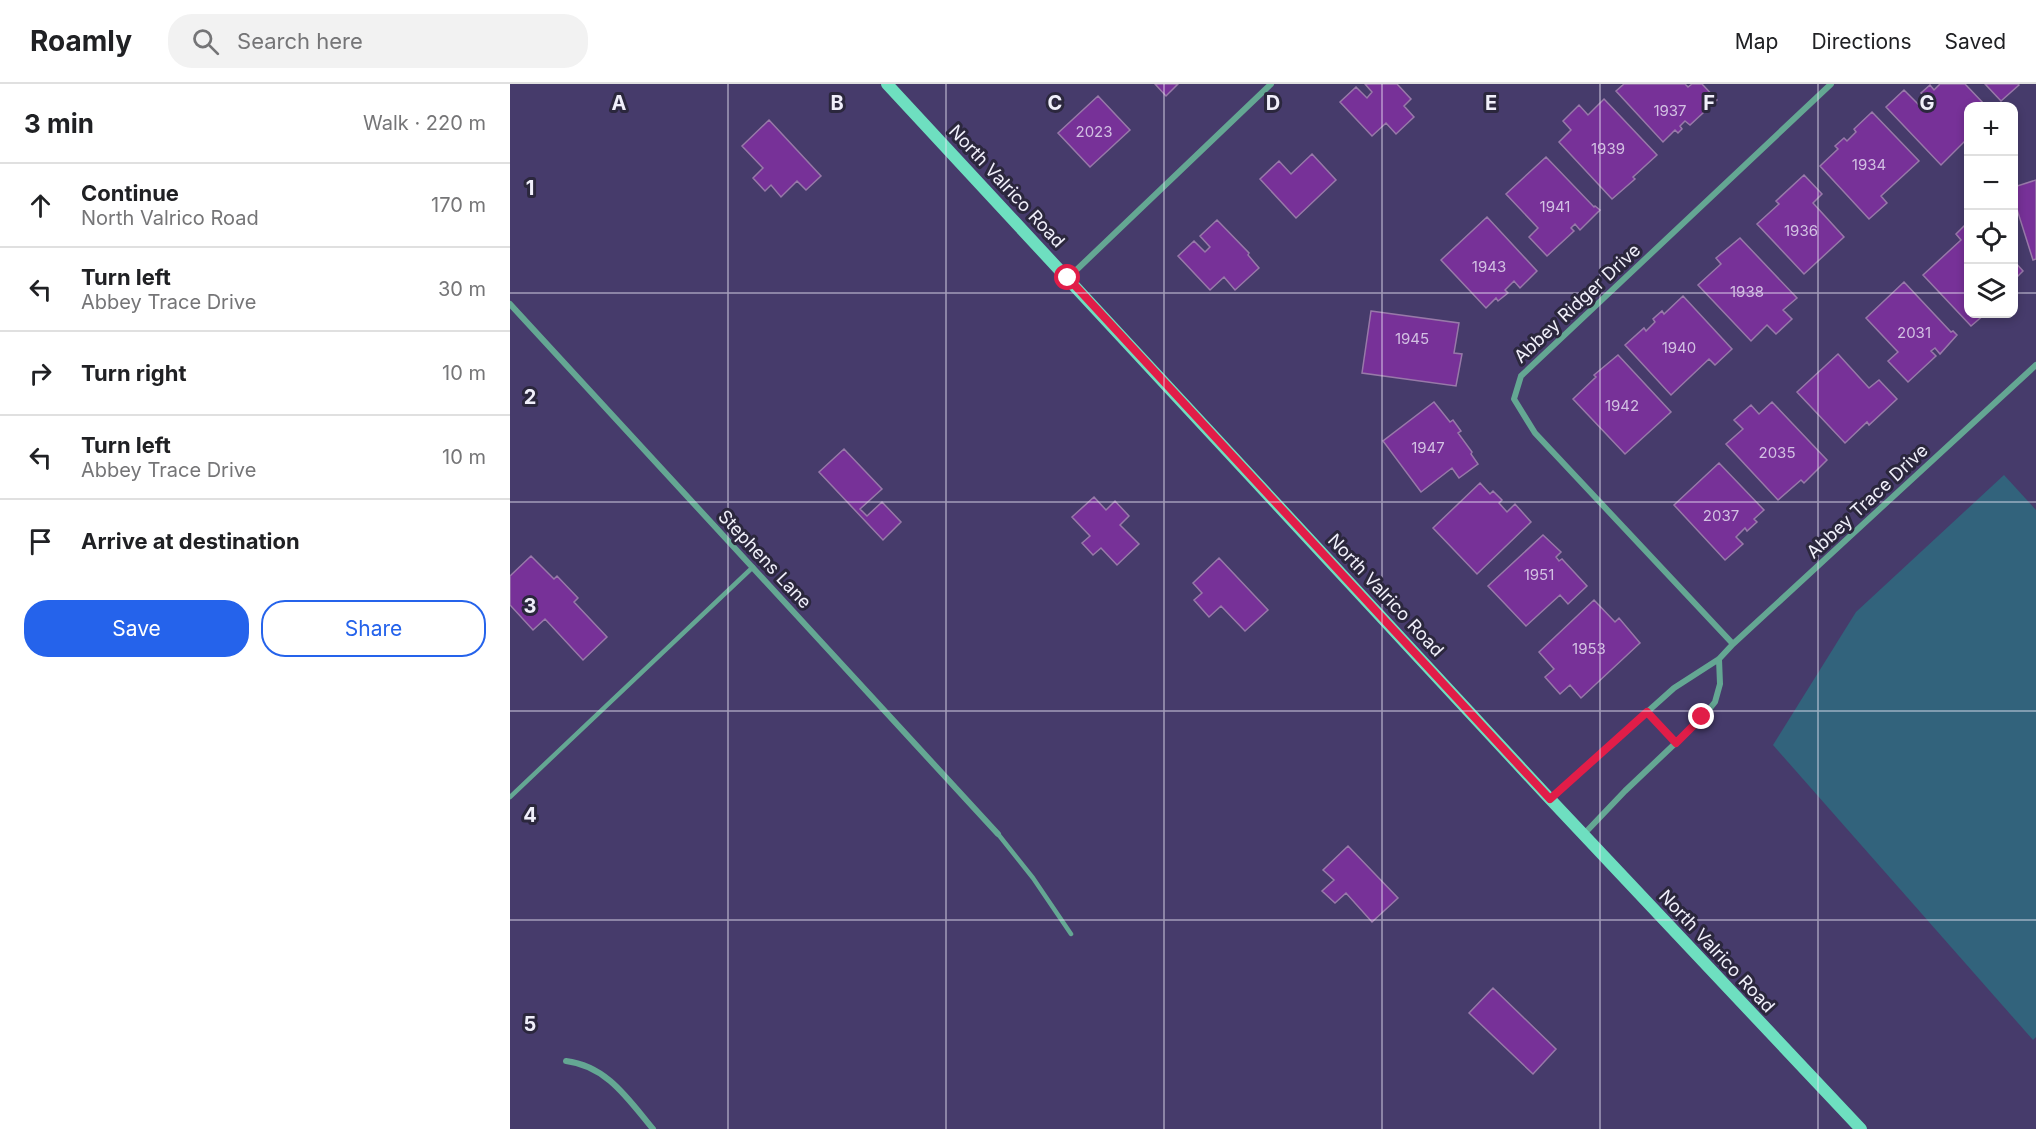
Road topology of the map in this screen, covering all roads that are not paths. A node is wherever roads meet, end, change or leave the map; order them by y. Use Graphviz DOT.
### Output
graph roads {
  1 [pos="887,84"];
  2 [pos="1271,84"];
  3 [pos="1831,84"];
  4 [pos="1068,278"];
  5 [pos="510,304"];
  6 [pos="2036,365"];
  7 [pos="753,567"];
  8 [pos="1733,644"];
  9 [pos="1719,659"];
  10 [pos="1647,712"];
  11 [pos="1676,743"];
  12 [pos="510,797"];
  13 [pos="1550,799"];
  14 [pos="998,834"];
  15 [pos="1584,834"];
  16 [pos="1071,934"];
  17 [pos="566,1061"];
  18 [pos="652,1129"];
  19 [pos="1861,1129"];
  1 -- 4 [label="street, North Valrico Road"];
  2 -- 4 [label="street"];
  3 -- 8 [label="street, Abbey Ridger Drive"];
  4 -- 13 [label="street, North Valrico Road"];
  5 -- 7 [label="street, Stephens Lane"];
  6 -- 8 [label="street, Abbey Trace Drive"];
  7 -- 12 [label="lane"];
  7 -- 14 [label="street, Stephens Lane"];
  8 -- 9 [label="street, Abbey Trace Drive"];
  9 -- 10 [label="street, Abbey Trace Drive"];
  9 -- 11 [label="street"];
  10 -- 11 [label="street"];
  10 -- 13 [label="street, Abbey Trace Drive"];
  11 -- 15 [label="street"];
  13 -- 15 [label="street, North Valrico Road"];
  14 -- 16 [label="lane"];
  15 -- 19 [label="street, North Valrico Road"];
  17 -- 18 [label="street"];
}
